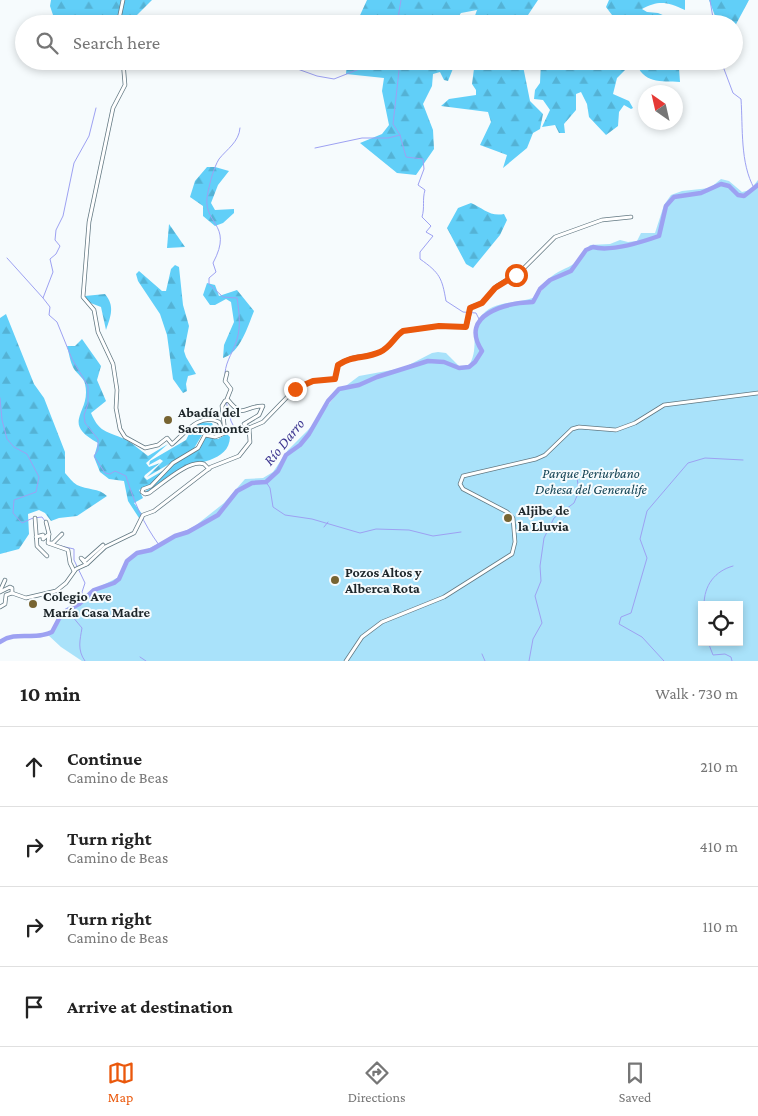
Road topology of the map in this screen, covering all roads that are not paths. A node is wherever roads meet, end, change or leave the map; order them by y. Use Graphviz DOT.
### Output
graph roads {
  1 [pos="123,0"];
  2 [pos="120,15"];
  3 [pos="123,70"];
  4 [pos="631,217"];
  5 [pos="227,373"];
  6 [pos="758,392"];
  7 [pos="227,400"];
  8 [pos="249,428"];
  9 [pos="220,435"];
  10 [pos="209,469"];
  11 [pos="35,518"];
  12 [pos="46,522"];
  13 [pos="49,534"];
  14 [pos="62,534"];
  15 [pos="36,537"];
  16 [pos="48,543"];
  17 [pos="103,544"];
  18 [pos="48,556"];
  19 [pos="86,564"];
  20 [pos="77,569"];
  21 [pos="5,580"];
  22 [pos="0,592"];
  23 [pos="12,593"];
  24 [pos="0,607"];
  25 [pos="346,661"];
  1 -- 2 [label="street"];
  3 -- 9 [label="street"];
  4 -- 8 [label="street"];
  5 -- 7 [label="street"];
  6 -- 25 [label="street"];
  7 -- 8 [label="street"];
  7 -- 9 [label="street"];
  8 -- 10 [label="street"];
  9 -- 10 [label="street"];
  10 -- 19 [label="street"];
  11 -- 15 [label="street"];
  12 -- 13 [label="street"];
  13 -- 15 [label="street"];
  13 -- 16 [label="street"];
  14 -- 16 [label="street"];
  15 -- 18 [label="street"];
  16 -- 20 [label="street"];
  17 -- 19 [label="street"];
  19 -- 20 [label="street"];
  20 -- 23 [label="street"];
  21 -- 22 [label="street"];
  22 -- 23 [label="street"];
  23 -- 24 [label="street"];
}
